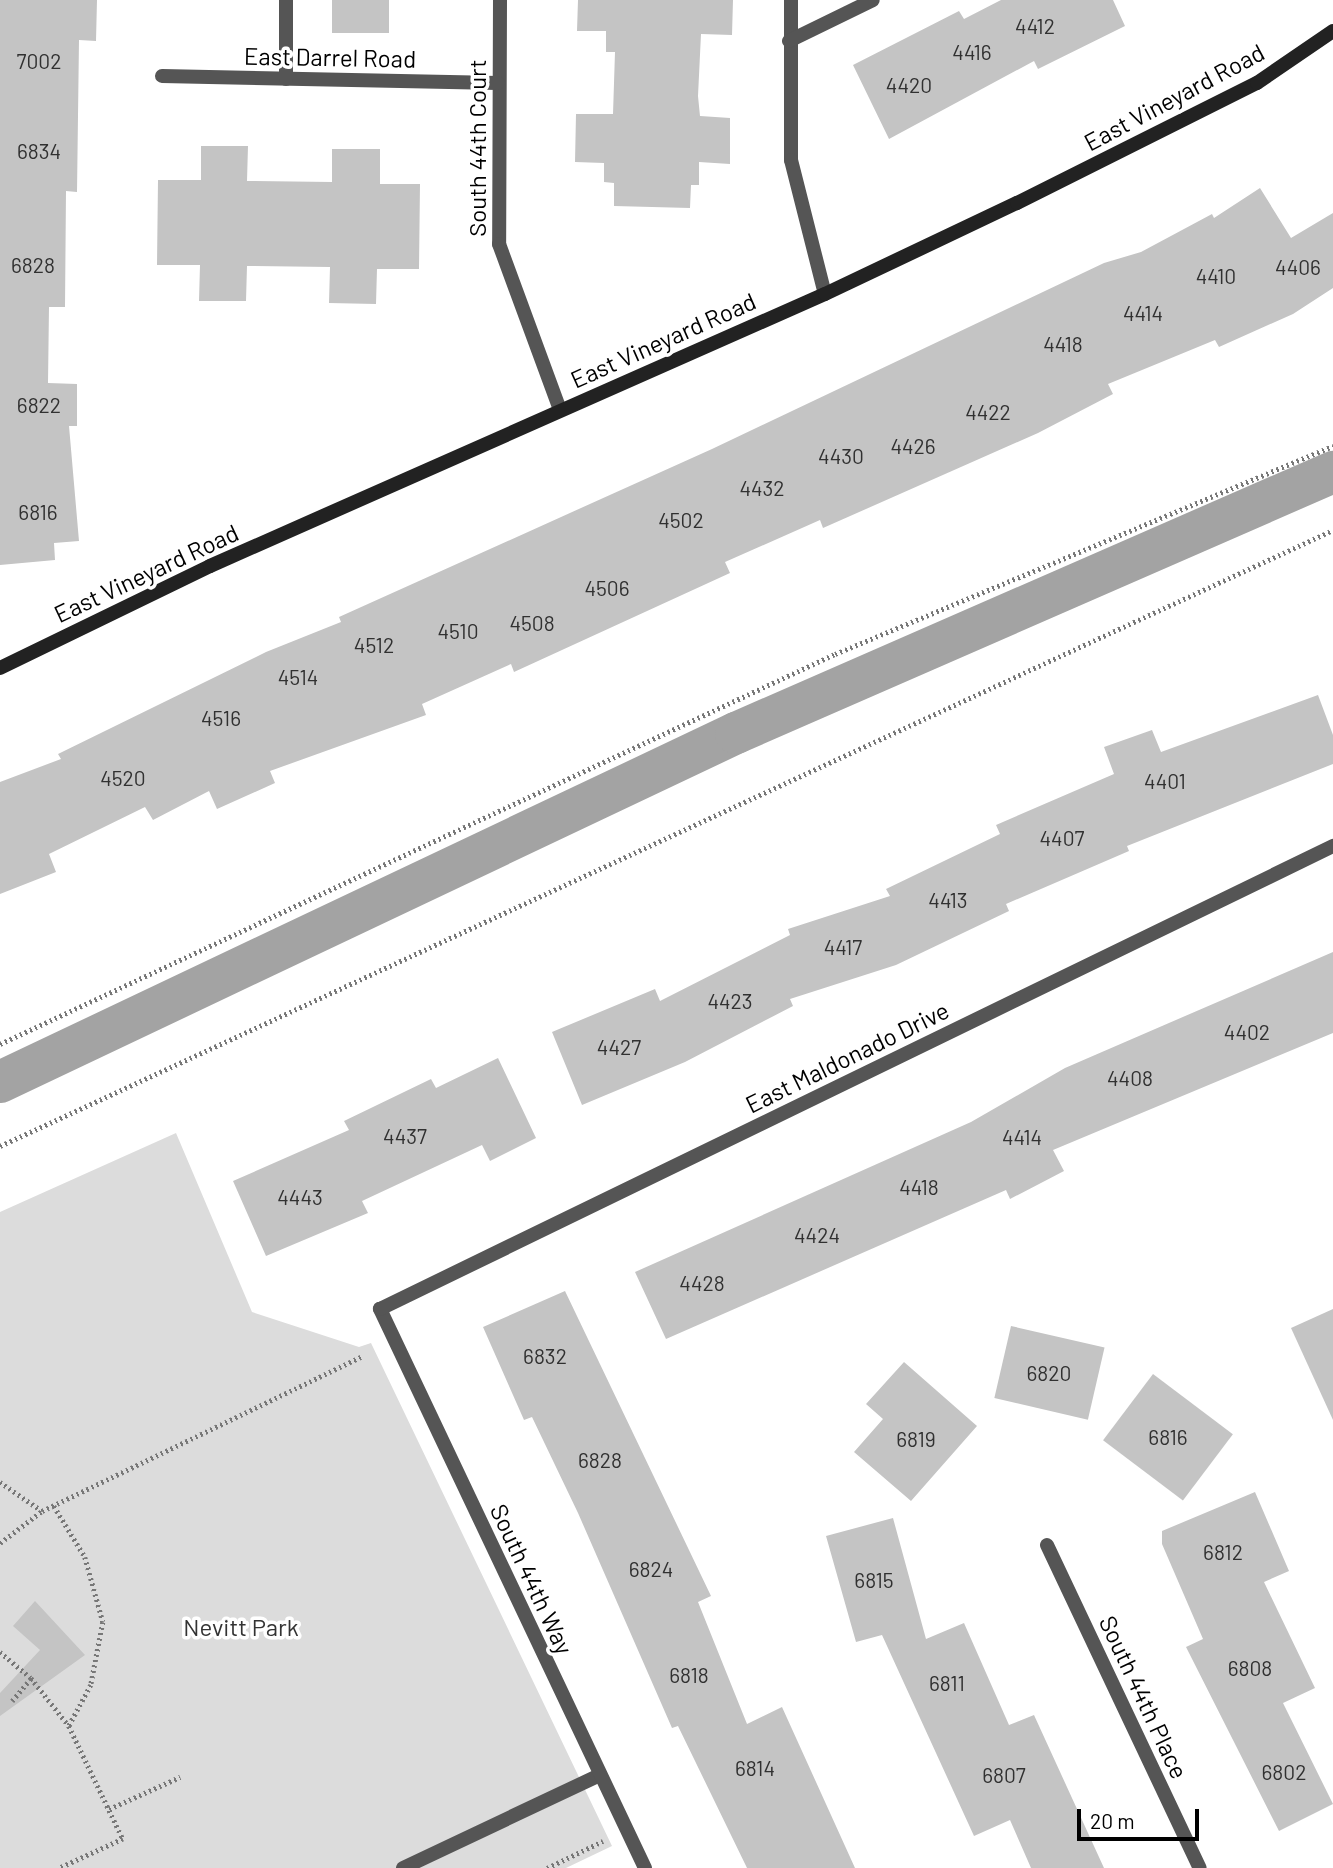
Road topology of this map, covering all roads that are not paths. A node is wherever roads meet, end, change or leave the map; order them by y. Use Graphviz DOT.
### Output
graph roads {
  1 [pos="286,0"];
  2 [pos="500,0"];
  3 [pos="791,0"];
  4 [pos="873,0"];
  5 [pos="1333,31"];
  6 [pos="789,41"];
  7 [pos="162,76"];
  8 [pos="286,79"];
  9 [pos="498,83"];
  10 [pos="825,294"];
  11 [pos="560,410"];
  12 [pos="0,668"];
  13 [pos="1333,846"];
  14 [pos="380,1308"];
  15 [pos="1047,1545"];
  16 [pos="600,1775"];
  17 [pos="403,1868"];
  18 [pos="645,1868"];
  19 [pos="1200,1868"];
  1 -- 8 [label="street"];
  2 -- 9 [label="street, South 44th Court"];
  3 -- 6 [label="street"];
  4 -- 6 [label="street"];
  5 -- 10 [label="street, East Vineyard Road"];
  6 -- 10 [label="street"];
  7 -- 8 [label="street, East Darrel Road"];
  8 -- 9 [label="street, East Darrel Road"];
  9 -- 11 [label="street, South 44th Court"];
  10 -- 11 [label="street, East Vineyard Road"];
  11 -- 12 [label="street, East Vineyard Road"];
  13 -- 14 [label="street, East Maldonado Drive"];
  14 -- 16 [label="street, South 44th Way"];
  15 -- 19 [label="street, South 44th Place"];
  16 -- 17 [label="street"];
  16 -- 18 [label="street, South 44th Way"];
}
